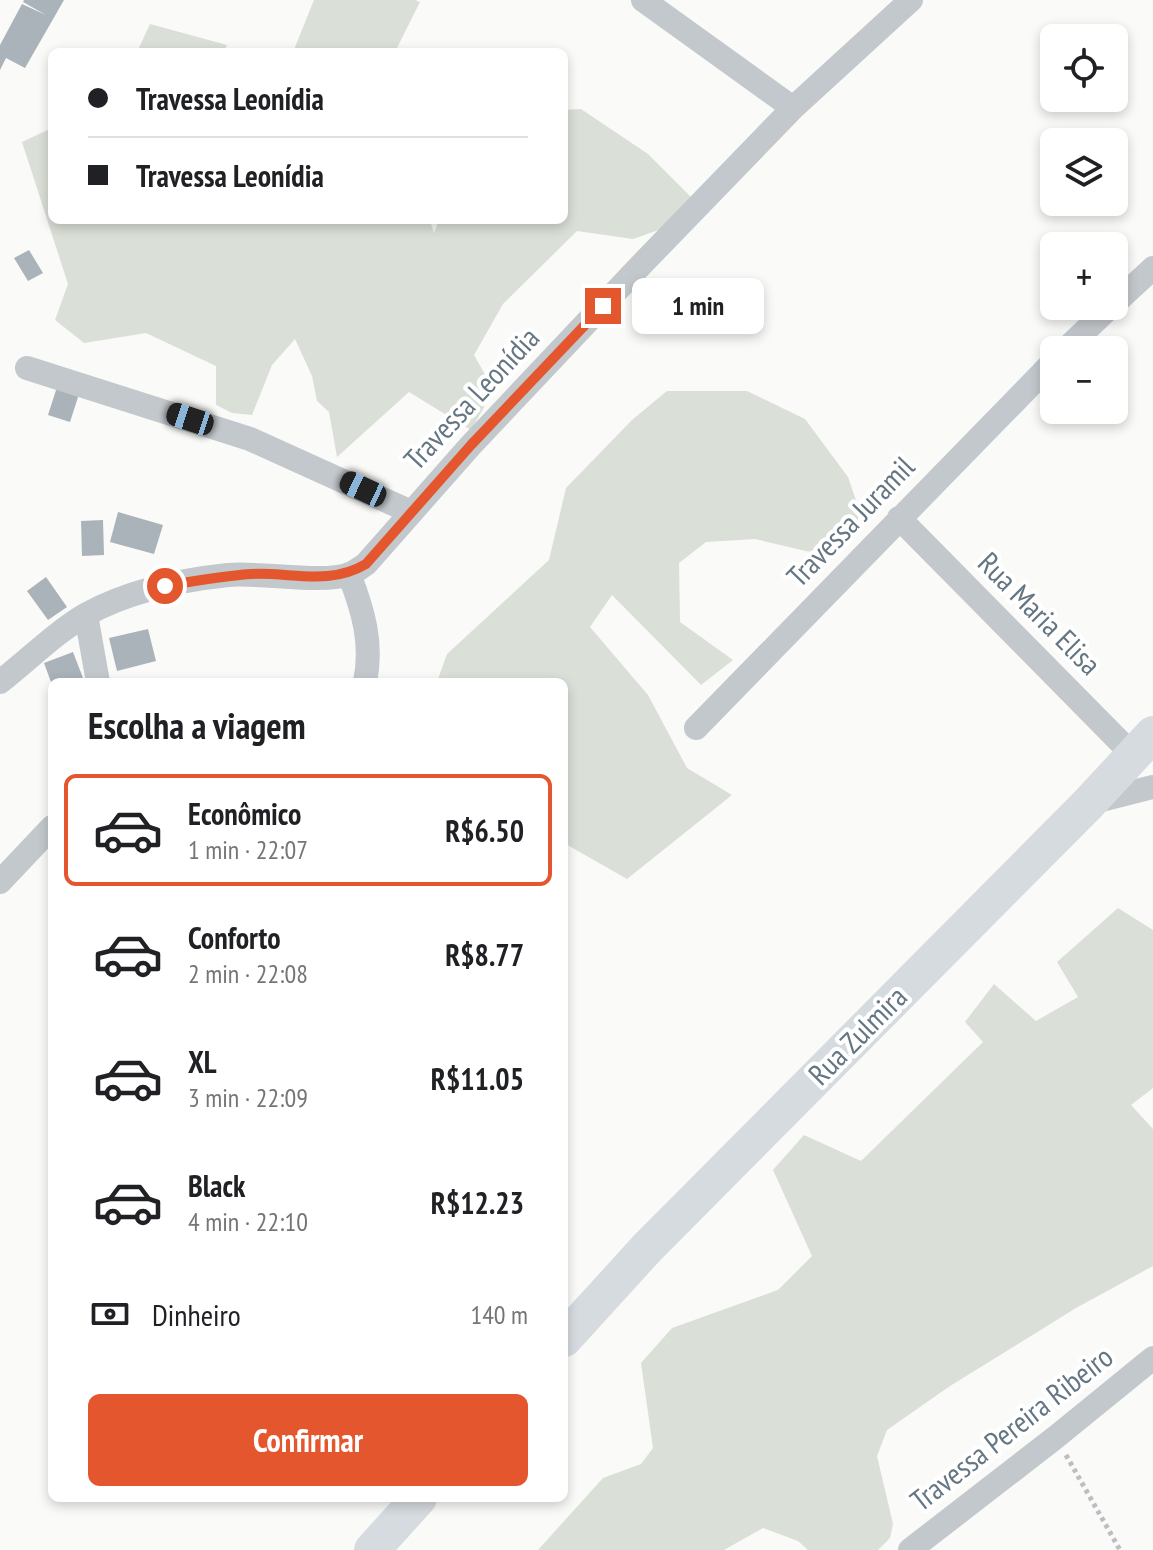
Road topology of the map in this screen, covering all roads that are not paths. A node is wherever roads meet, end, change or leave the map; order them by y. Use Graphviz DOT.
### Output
graph roads {
  1 [pos="643,0"];
  2 [pos="911,0"];
  3 [pos="793,108"];
  4 [pos="1153,268"];
  5 [pos="1128,291"];
  6 [pos="1097,320"];
  7 [pos="1080,336"];
  8 [pos="27,368"];
  9 [pos="1040,375"];
  10 [pos="411,512"];
  11 [pos="899,518"];
  12 [pos="349,574"];
  13 [pos="86,615"];
  14 [pos="97,678"];
  15 [pos="365,678"];
  16 [pos="0,682"];
  17 [pos="696,728"];
  18 [pos="1143,745"];
  19 [pos="1153,787"];
  20 [pos="1089,803"];
  21 [pos="48,831"];
  22 [pos="0,882"];
  23 [pos="568,1335"];
  24 [pos="1153,1358"];
  25 [pos="415,1502"];
  26 [pos="372,1550"];
  27 [pos="910,1550"];
  1 -- 3 [label="street"];
  2 -- 3 [label="street, Travessa Leonídia"];
  3 -- 10 [label="street, Travessa Leonídia"];
  4 -- 5 [label="street"];
  6 -- 7 [label="street"];
  8 -- 10 [label="street"];
  9 -- 11 [label="street, Travessa Juramil"];
  10 -- 12 [label="street, Travessa Leonídia"];
  11 -- 17 [label="street, Travessa Juramil"];
  11 -- 18 [label="street, Rua Maria Elisa"];
  12 -- 13 [label="street"];
  12 -- 15 [label="street"];
  13 -- 14 [label="street"];
  13 -- 16 [label="street"];
  18 -- 20 [label="street, Rua Zulmira"];
  19 -- 20 [label="street"];
  20 -- 23 [label="street, Rua Zulmira"];
  21 -- 22 [label="street"];
  24 -- 27 [label="street, Travessa Pereira Ribeiro"];
  25 -- 26 [label="street"];
}
